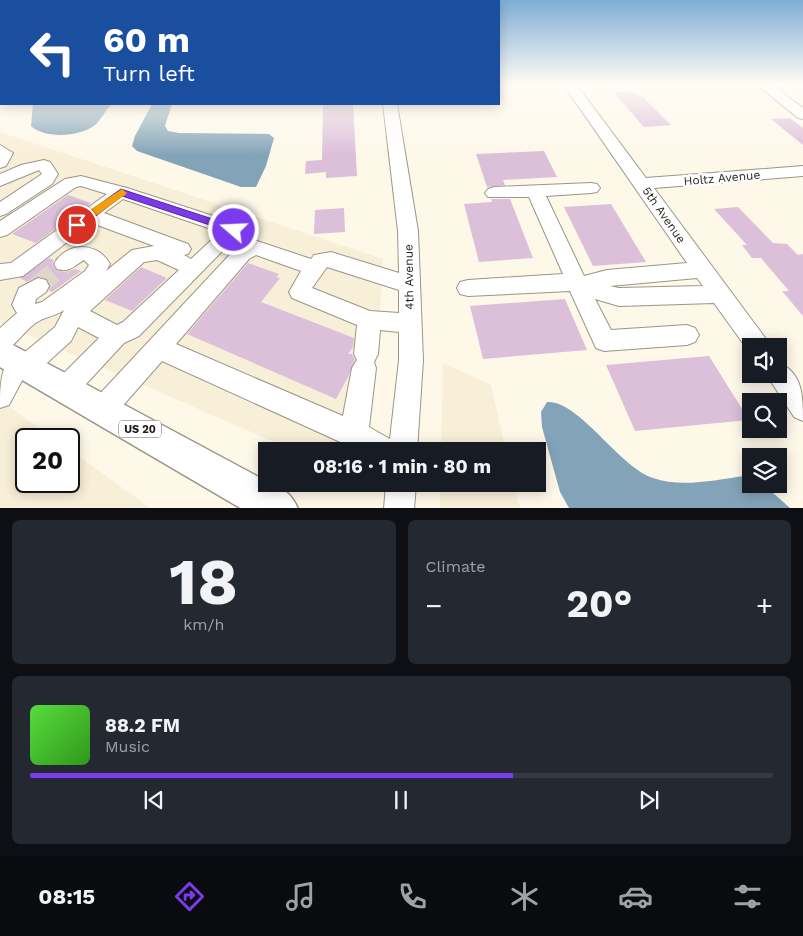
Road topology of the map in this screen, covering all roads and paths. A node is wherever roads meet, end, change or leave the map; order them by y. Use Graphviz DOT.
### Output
graph roads {
  1 [pos="391,108"];
  2 [pos="586,108"];
  3 [pos="0,150"];
  4 [pos="0,163"];
  5 [pos="803,171"];
  6 [pos="0,180"];
  7 [pos="642,184"];
  8 [pos="591,188"];
  9 [pos="535,191"];
  10 [pos="121,192"];
  11 [pos="494,193"];
  12 [pos="0,210"];
  13 [pos="90,215"];
  14 [pos="0,230"];
  15 [pos="64,264"];
  16 [pos="194,267"];
  17 [pos="315,268"];
  18 [pos="703,270"];
  19 [pos="0,272"];
  20 [pos="409,285"];
  21 [pos="578,285"];
  22 [pos="38,286"];
  23 [pos="468,288"];
  24 [pos="720,294"];
  25 [pos="31,314"];
  26 [pos="74,314"];
  27 [pos="369,320"];
  28 [pos="410,323"];
  29 [pos="687,335"];
  30 [pos="116,336"];
  31 [pos="752,338"];
  32 [pos="158,348"];
  33 [pos="12,355"];
  34 [pos="785,383"];
  35 [pos="67,387"];
  36 [pos="0,396"];
  37 [pos="104,408"];
  38 [pos="803,408"];
  39 [pos="354,435"];
  40 [pos="373,442"];
  41 [pos="405,442"];
  42 [pos="400,492"];
  43 [pos="279,508"];
  44 [pos="399,508"];
  1 -- 20 [label="street, 4th Avenue"];
  2 -- 7 [label="street, 5th Avenue"];
  3 -- 4 [label="street"];
  5 -- 7 [label="street, Holtz Avenue"];
  6 -- 12 [label="street"];
  7 -- 18 [label="street, 5th Avenue"];
  8 -- 9 [label="street"];
  9 -- 11 [label="street"];
  9 -- 21 [label="street"];
  10 -- 13 [label="street"];
  10 -- 14 [label="street"];
  10 -- 16 [label="street"];
  13 -- 16 [label="street"];
  13 -- 19 [label="street"];
  15 -- 25 [label="street"];
  16 -- 26 [label="street"];
  16 -- 30 [label="street"];
  17 -- 20 [label="street"];
  17 -- 27 [label="street"];
  17 -- 32 [label="street"];
  18 -- 21 [label="street"];
  18 -- 24 [label="street, 5th Avenue"];
  20 -- 28 [label="street, 4th Avenue"];
  21 -- 23 [label="street"];
  21 -- 24 [label="street"];
  21 -- 29 [label="street"];
  22 -- 25 [label="street"];
  24 -- 31 [label="street, 5th Avenue"];
  25 -- 33 [label="street"];
  26 -- 30 [label="street"];
  26 -- 33 [label="street"];
  27 -- 28 [label="street"];
  27 -- 39 [label="street"];
  28 -- 41 [label="street, 4th Avenue"];
  30 -- 35 [label="street"];
  32 -- 37 [label="street"];
  32 -- 39 [label="street"];
  33 -- 35 [label="main road, US 20"];
  33 -- 36 [label="street"];
  34 -- 38 [label="street"];
  35 -- 37 [label="main road, US 20"];
  37 -- 43 [label="main road, US 20"];
  39 -- 40 [label="street"];
  42 -- 44 [label="street"];
}
